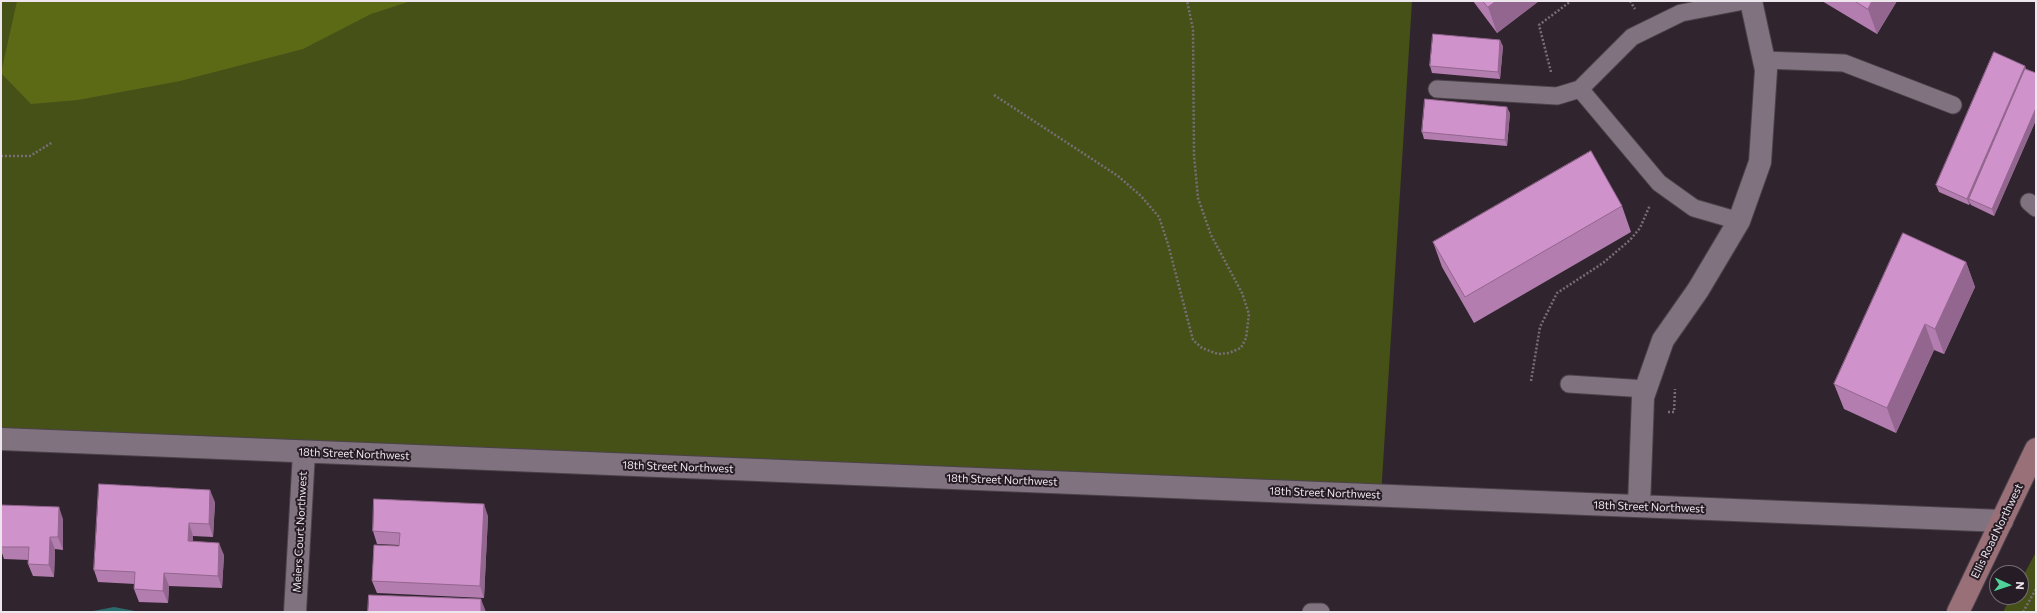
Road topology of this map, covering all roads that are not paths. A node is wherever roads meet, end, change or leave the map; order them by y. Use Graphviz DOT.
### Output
graph roads {
  1 [pos="1744,1"];
  2 [pos="1751,1"];
  3 [pos="1764,60"];
  4 [pos="1437,89"];
  5 [pos="1580,89"];
  6 [pos="1953,105"];
  7 [pos="1739,221"];
  8 [pos="1569,384"];
  9 [pos="1646,389"];
  10 [pos="1,439"];
  11 [pos="2036,449"];
  12 [pos="304,452"];
  13 [pos="1639,506"];
  14 [pos="2002,522"];
  15 [pos="295,612"];
  16 [pos="1311,612"];
  17 [pos="1321,612"];
  18 [pos="1958,612"];
  1 -- 5 [label="lane"];
  2 -- 3 [label="street"];
  3 -- 6 [label="lane"];
  3 -- 7 [label="street"];
  4 -- 5 [label="lane"];
  5 -- 7 [label="lane"];
  7 -- 9 [label="street"];
  8 -- 9 [label="lane"];
  9 -- 13 [label="street"];
  10 -- 12 [label="street, 18th Street Northwest"];
  11 -- 14 [label="street, Ellis Road Northwest"];
  12 -- 13 [label="street, 18th Street Northwest"];
  12 -- 15 [label="street, Meiers Court Northwest"];
  13 -- 14 [label="street, 18th Street Northwest"];
  14 -- 18 [label="street, Ellis Road Northwest"];
  16 -- 17 [label="lane"];
}
